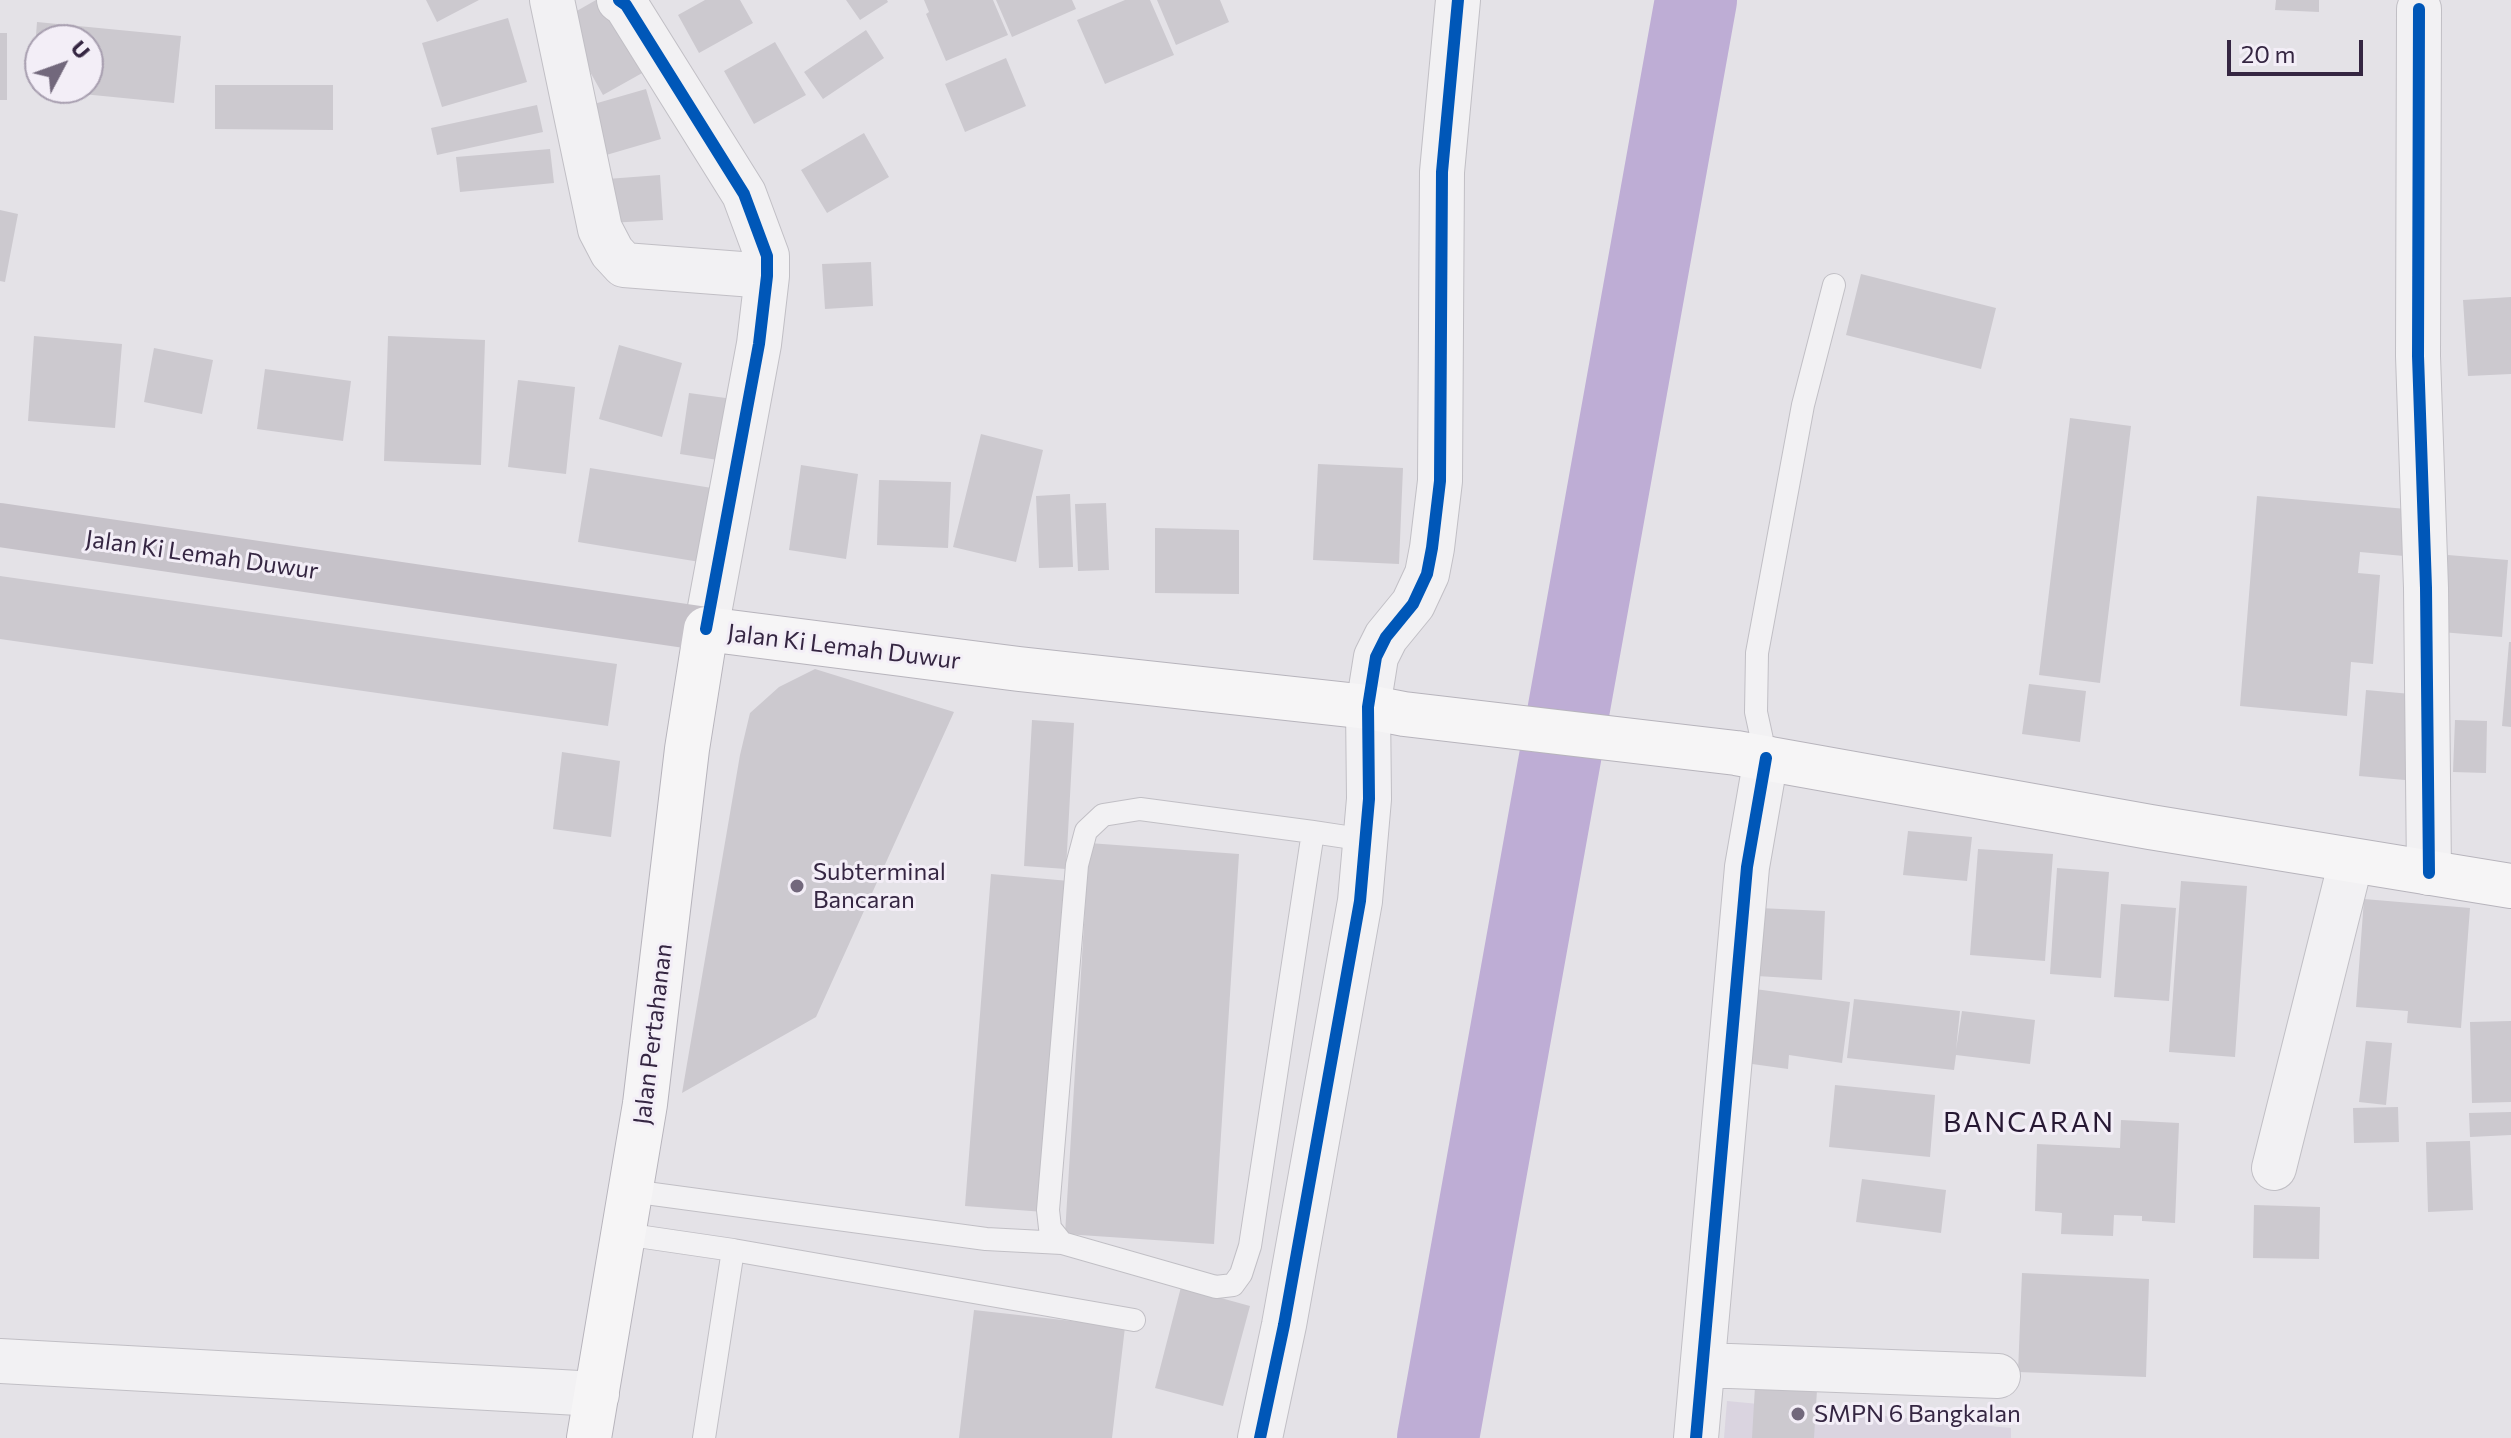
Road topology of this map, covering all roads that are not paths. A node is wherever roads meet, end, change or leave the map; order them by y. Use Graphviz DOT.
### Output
graph roads {
  1 [pos="552,0"];
  2 [pos="619,0"];
  3 [pos="1458,0"];
  4 [pos="2419,9"];
  5 [pos="767,276"];
  6 [pos="1834,285"];
  7 [pos="0,525"];
  8 [pos="706,629"];
  9 [pos="1386,711"];
  10 [pos="1751,756"];
  11 [pos="1313,832"];
  12 [pos="1366,840"];
  13 [pos="2351,861"];
  14 [pos="2429,873"];
  15 [pos="2511,886"];
  16 [pos="2274,1168"];
  17 [pos="631,1191"];
  18 [pos="624,1234"];
  19 [pos="1062,1243"];
  20 [pos="733,1250"];
  21 [pos="1134,1320"];
  22 [pos="0,1361"];
  23 [pos="1703,1365"];
  24 [pos="1998,1376"];
  25 [pos="597,1394"];
  26 [pos="589,1438"];
  27 [pos="704,1438"];
  28 [pos="1260,1438"];
  29 [pos="1696,1438"];
  1 -- 5 [label="street"];
  2 -- 5 [label="street"];
  3 -- 9 [label="street"];
  4 -- 14 [label="street"];
  5 -- 8 [label="street"];
  6 -- 10 [label="lane"];
  7 -- 8 [label="main road, Jalan Ki Lemah Duwur"];
  8 -- 9 [label="highway, Jalan Ki Lemah Duwur"];
  8 -- 17 [label="highway, Jalan Pertahanan"];
  9 -- 10 [label="highway, Jalan Ki Lemah Duwur"];
  9 -- 12 [label="street"];
  10 -- 13 [label="highway, Jalan Ki Lemah Duwur"];
  10 -- 23 [label="street"];
  11 -- 12 [label="lane"];
  11 -- 19 [label="lane"];
  11 -- 19 [label="lane"];
  12 -- 28 [label="street"];
  13 -- 14 [label="highway, Jalan Ki Lemah Duwur"];
  13 -- 16 [label="street"];
  14 -- 15 [label="highway, Jalan Ki Lemah Duwur"];
  17 -- 18 [label="highway, Jalan Pertahanan"];
  17 -- 19 [label="lane"];
  18 -- 20 [label="lane"];
  18 -- 25 [label="highway, Jalan Pertahanan"];
  20 -- 21 [label="lane"];
  20 -- 27 [label="lane"];
  22 -- 25 [label="street"];
  23 -- 24 [label="street"];
  23 -- 29 [label="street"];
  25 -- 26 [label="highway, Jalan Pertahanan"];
}
